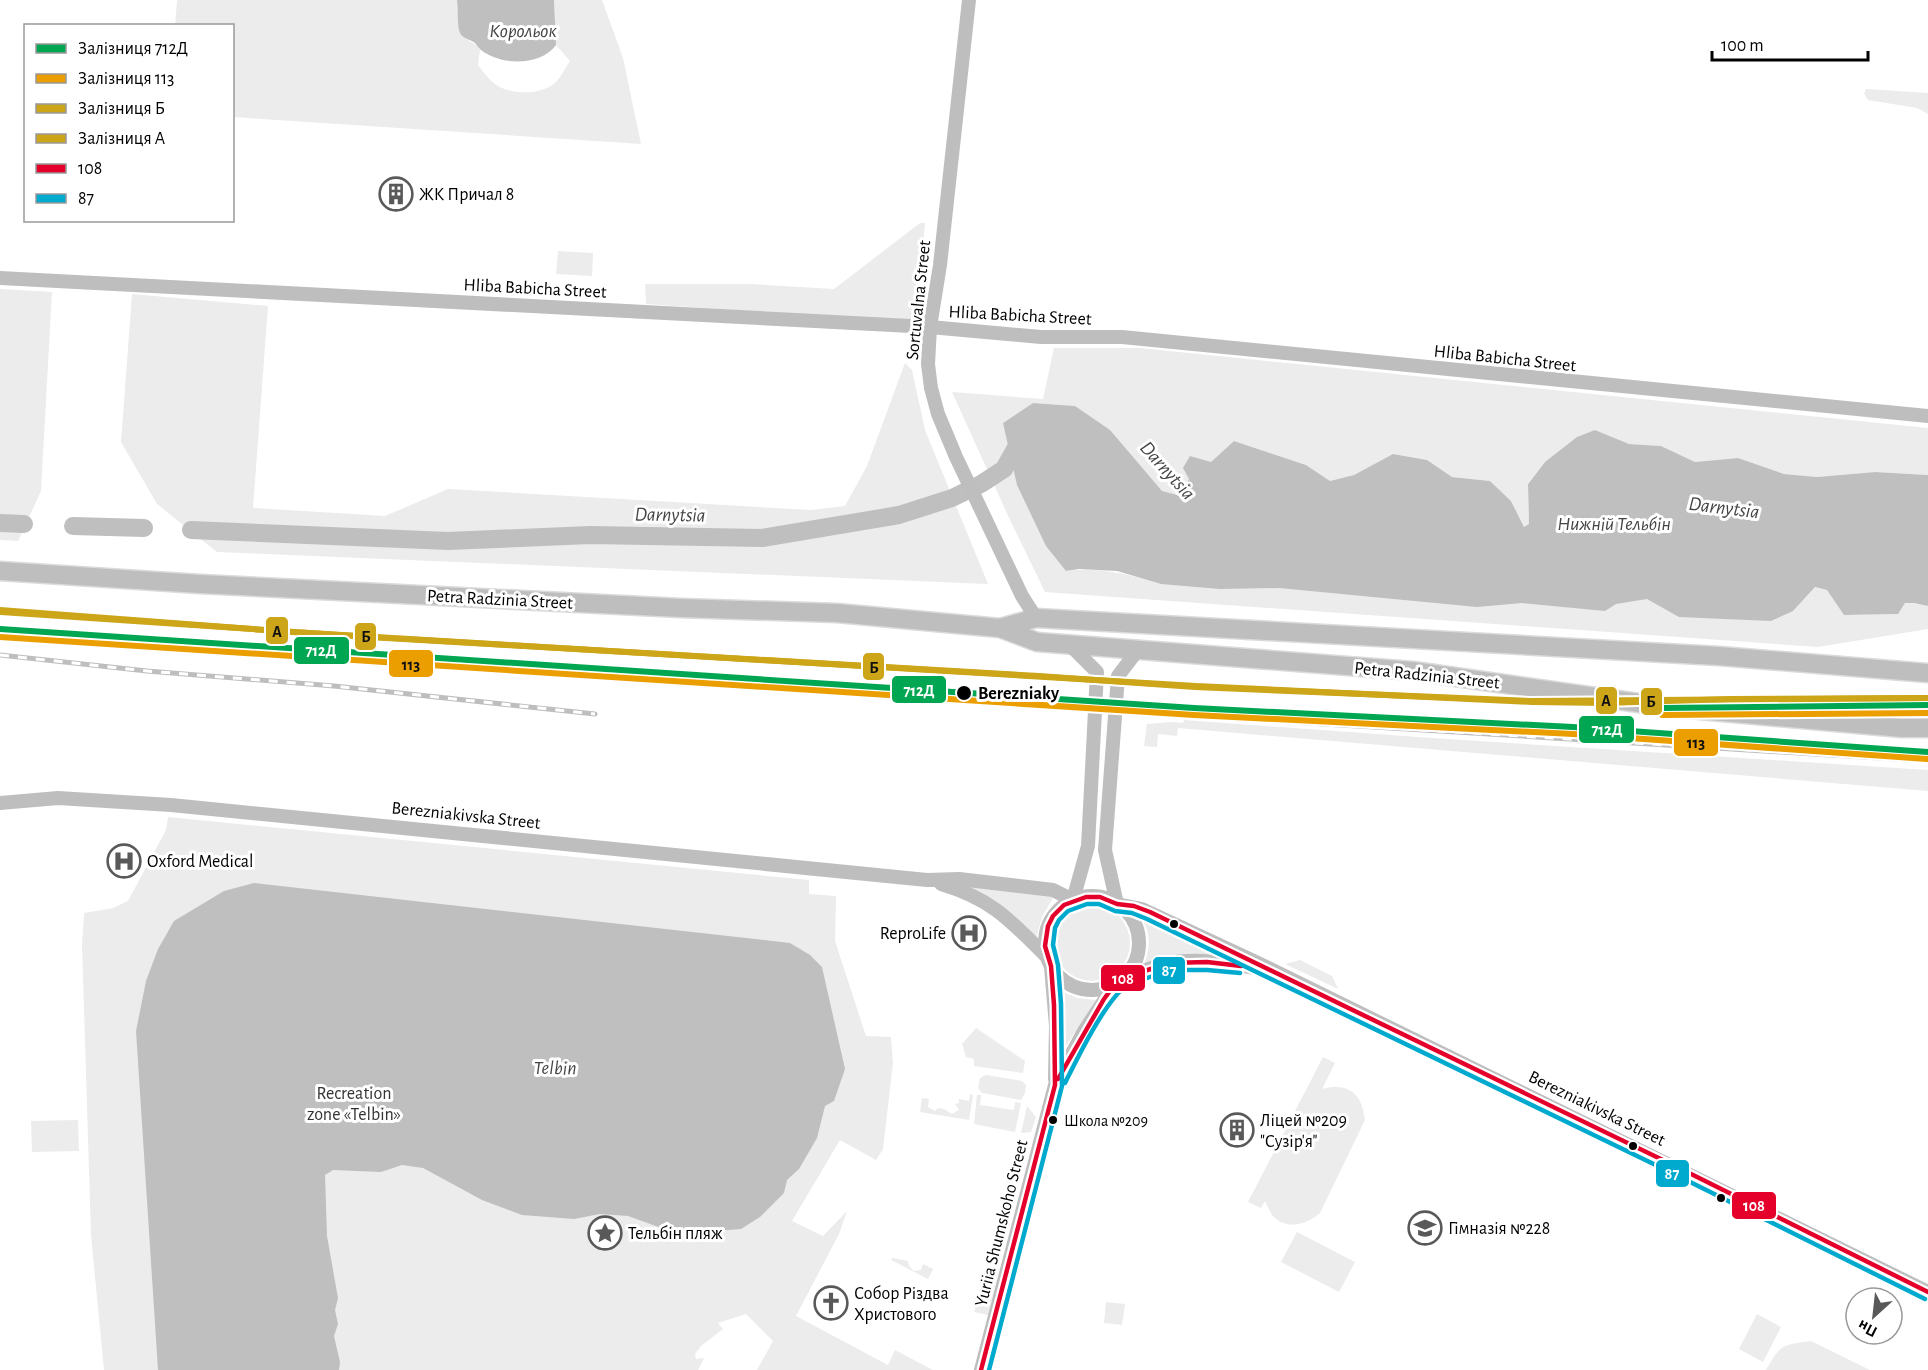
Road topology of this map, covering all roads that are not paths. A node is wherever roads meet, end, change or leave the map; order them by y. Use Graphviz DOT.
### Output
graph roads {
  1 [pos="969,0"];
  2 [pos="0,278"];
  3 [pos="930,327"];
  4 [pos="1928,416"];
  5 [pos="0,571"];
  6 [pos="1036,618"];
  7 [pos="1000,628"];
  8 [pos="1415,640"];
  9 [pos="1069,644"];
  10 [pos="1137,651"];
  11 [pos="1413,670"];
  12 [pos="1928,673"];
  13 [pos="1928,728"];
  14 [pos="0,802"];
  15 [pos="1086,858"];
  16 [pos="1107,866"];
  17 [pos="927,880"];
  18 [pos="1053,890"];
  19 [pos="1073,900"];
  20 [pos="1117,904"];
  21 [pos="1142,909"];
  22 [pos="1049,961"];
  23 [pos="1281,974"];
  24 [pos="1119,981"];
  25 [pos="1055,1084"];
  26 [pos="1928,1292"];
  27 [pos="981,1370"];
  1 -- 3 [label="street, Sortuvalna Street"];
  2 -- 3 [label="street, Hliba Babicha Street"];
  3 -- 4 [label="street, Hliba Babicha Street"];
  3 -- 6 [label="street, Sortuvalna Street"];
  5 -- 7 [label="main road, Petra Radzinia Street"];
  6 -- 7 [label="main road, Petra Radzinia Street"];
  6 -- 8 [label="main road, Petra Radzinia Street"];
  7 -- 9 [label="main road, Petra Radzinia Street"];
  8 -- 11 [label="main road"];
  8 -- 12 [label="main road, Petra Radzinia Street"];
  9 -- 10 [label="main road, Petra Radzinia Street"];
  9 -- 15 [label="street"];
  10 -- 11 [label="main road, Petra Radzinia Street"];
  10 -- 16 [label="street"];
  11 -- 13 [label="main road, Petra Radzinia Street"];
  14 -- 17 [label="street, Berezniakivska Street"];
  15 -- 18 [label="street"];
  15 -- 19 [label="street"];
  16 -- 20 [label="street"];
  16 -- 21 [label="street"];
  17 -- 18 [label="street, Berezniakivska Street"];
  17 -- 22 [label="street, Berezniakivska Street"];
  18 -- 19 [label="street, Berezniakivska Street"];
  19 -- 20 [label="street"];
  19 -- 22 [label="street"];
  20 -- 21 [label="street, Berezniakivska Street"];
  20 -- 24 [label="street"];
  21 -- 23 [label="street, Berezniakivska Street"];
  22 -- 24 [label="street"];
  22 -- 25 [label="street, Yuriia Shumskoho Street"];
  23 -- 24 [label="street, Berezniakivska Street"];
  23 -- 26 [label="street, Berezniakivska Street"];
  24 -- 25 [label="street, Yuriia Shumskoho Street"];
  25 -- 27 [label="street, Yuriia Shumskoho Street"];
}
